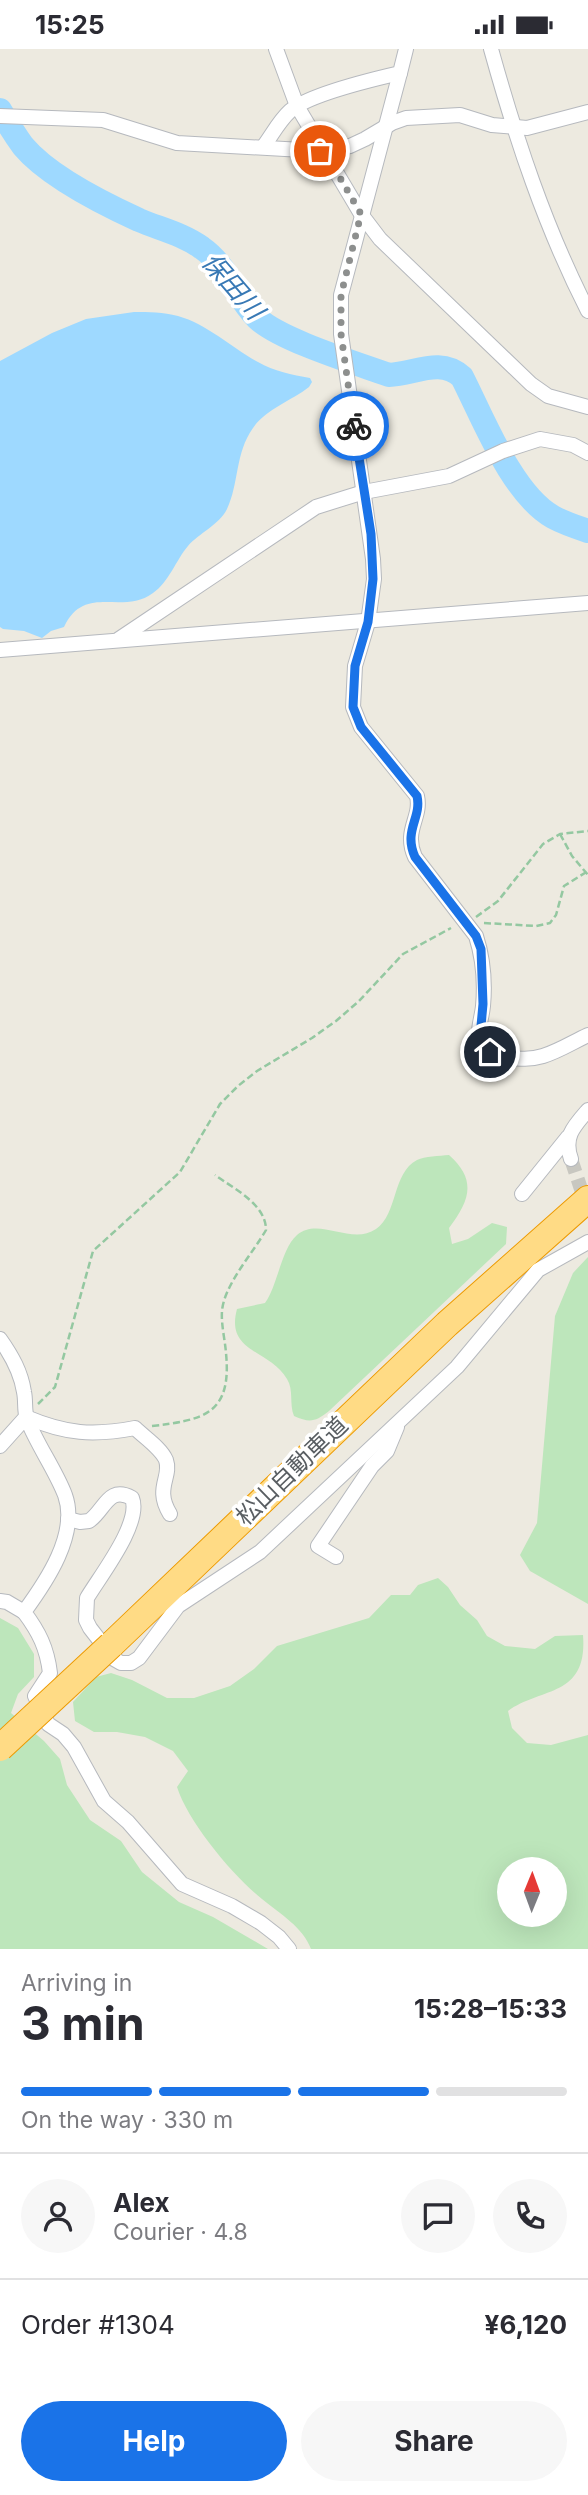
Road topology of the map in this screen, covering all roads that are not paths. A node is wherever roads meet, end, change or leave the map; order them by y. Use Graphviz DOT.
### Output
graph roads {
  1 [pos="275,49"];
  2 [pos="406,49"];
  3 [pos="491,49"];
  4 [pos="400,73"];
  5 [pos="297,106"];
  6 [pos="588,112"];
  7 [pos="5,116"];
  8 [pos="513,127"];
  9 [pos="384,129"];
  10 [pos="263,147"];
  11 [pos="324,150"];
  12 [pos="361,214"];
  13 [pos="588,311"];
  14 [pos="588,407"];
  15 [pos="588,453"];
  16 [pos="364,492"];
  17 [pos="588,603"];
  18 [pos="368,622"];
  19 [pos="117,640"];
  20 [pos="0,650"];
  21 [pos="588,1035"];
  22 [pos="588,1110"];
  23 [pos="568,1137"];
  24 [pos="571,1159"];
  25 [pos="523,1193"];
  26 [pos="588,1199"];
  27 [pos="588,1242"];
  28 [pos="0,1339"];
  29 [pos="26,1417"];
  30 [pos="399,1421"];
  31 [pos="0,1446"];
  32 [pos="170,1514"];
  33 [pos="68,1519"];
  34 [pos="336,1557"];
  35 [pos="0,1601"];
  36 [pos="24,1612"];
  37 [pos="0,1748"];
  38 [pos="289,1949"];
  1 -- 5 [label="street"];
  2 -- 4 [label="street"];
  3 -- 8 [label="street"];
  4 -- 5 [label="street"];
  4 -- 9 [label="street"];
  5 -- 10 [label="street"];
  5 -- 11 [label="street"];
  6 -- 8 [label="street"];
  7 -- 10 [label="street"];
  8 -- 9 [label="street"];
  8 -- 13 [label="street"];
  9 -- 11 [label="street"];
  9 -- 12 [label="street"];
  10 -- 11 [label="street"];
  11 -- 12 [label="street"];
  12 -- 14 [label="street"];
  12 -- 16 [label="street"];
  15 -- 16 [label="street"];
  16 -- 18 [label="street"];
  16 -- 19 [label="street"];
  17 -- 18 [label="street"];
  18 -- 19 [label="street"];
  18 -- 21 [label="street"];
  19 -- 20 [label="street"];
  22 -- 23 [label="street"];
  23 -- 24 [label="street"];
  23 -- 25 [label="street"];
  26 -- 37 [label="highway, 松山自動車道, bridge"];
  27 -- 30 [label="street"];
  28 -- 29 [label="street"];
  29 -- 31 [label="street"];
  29 -- 32 [label="street"];
  29 -- 33 [label="street"];
  30 -- 33 [label="street"];
  30 -- 34 [label="street"];
  33 -- 36 [label="street"];
  35 -- 36 [label="street"];
  36 -- 38 [label="street"];
}
